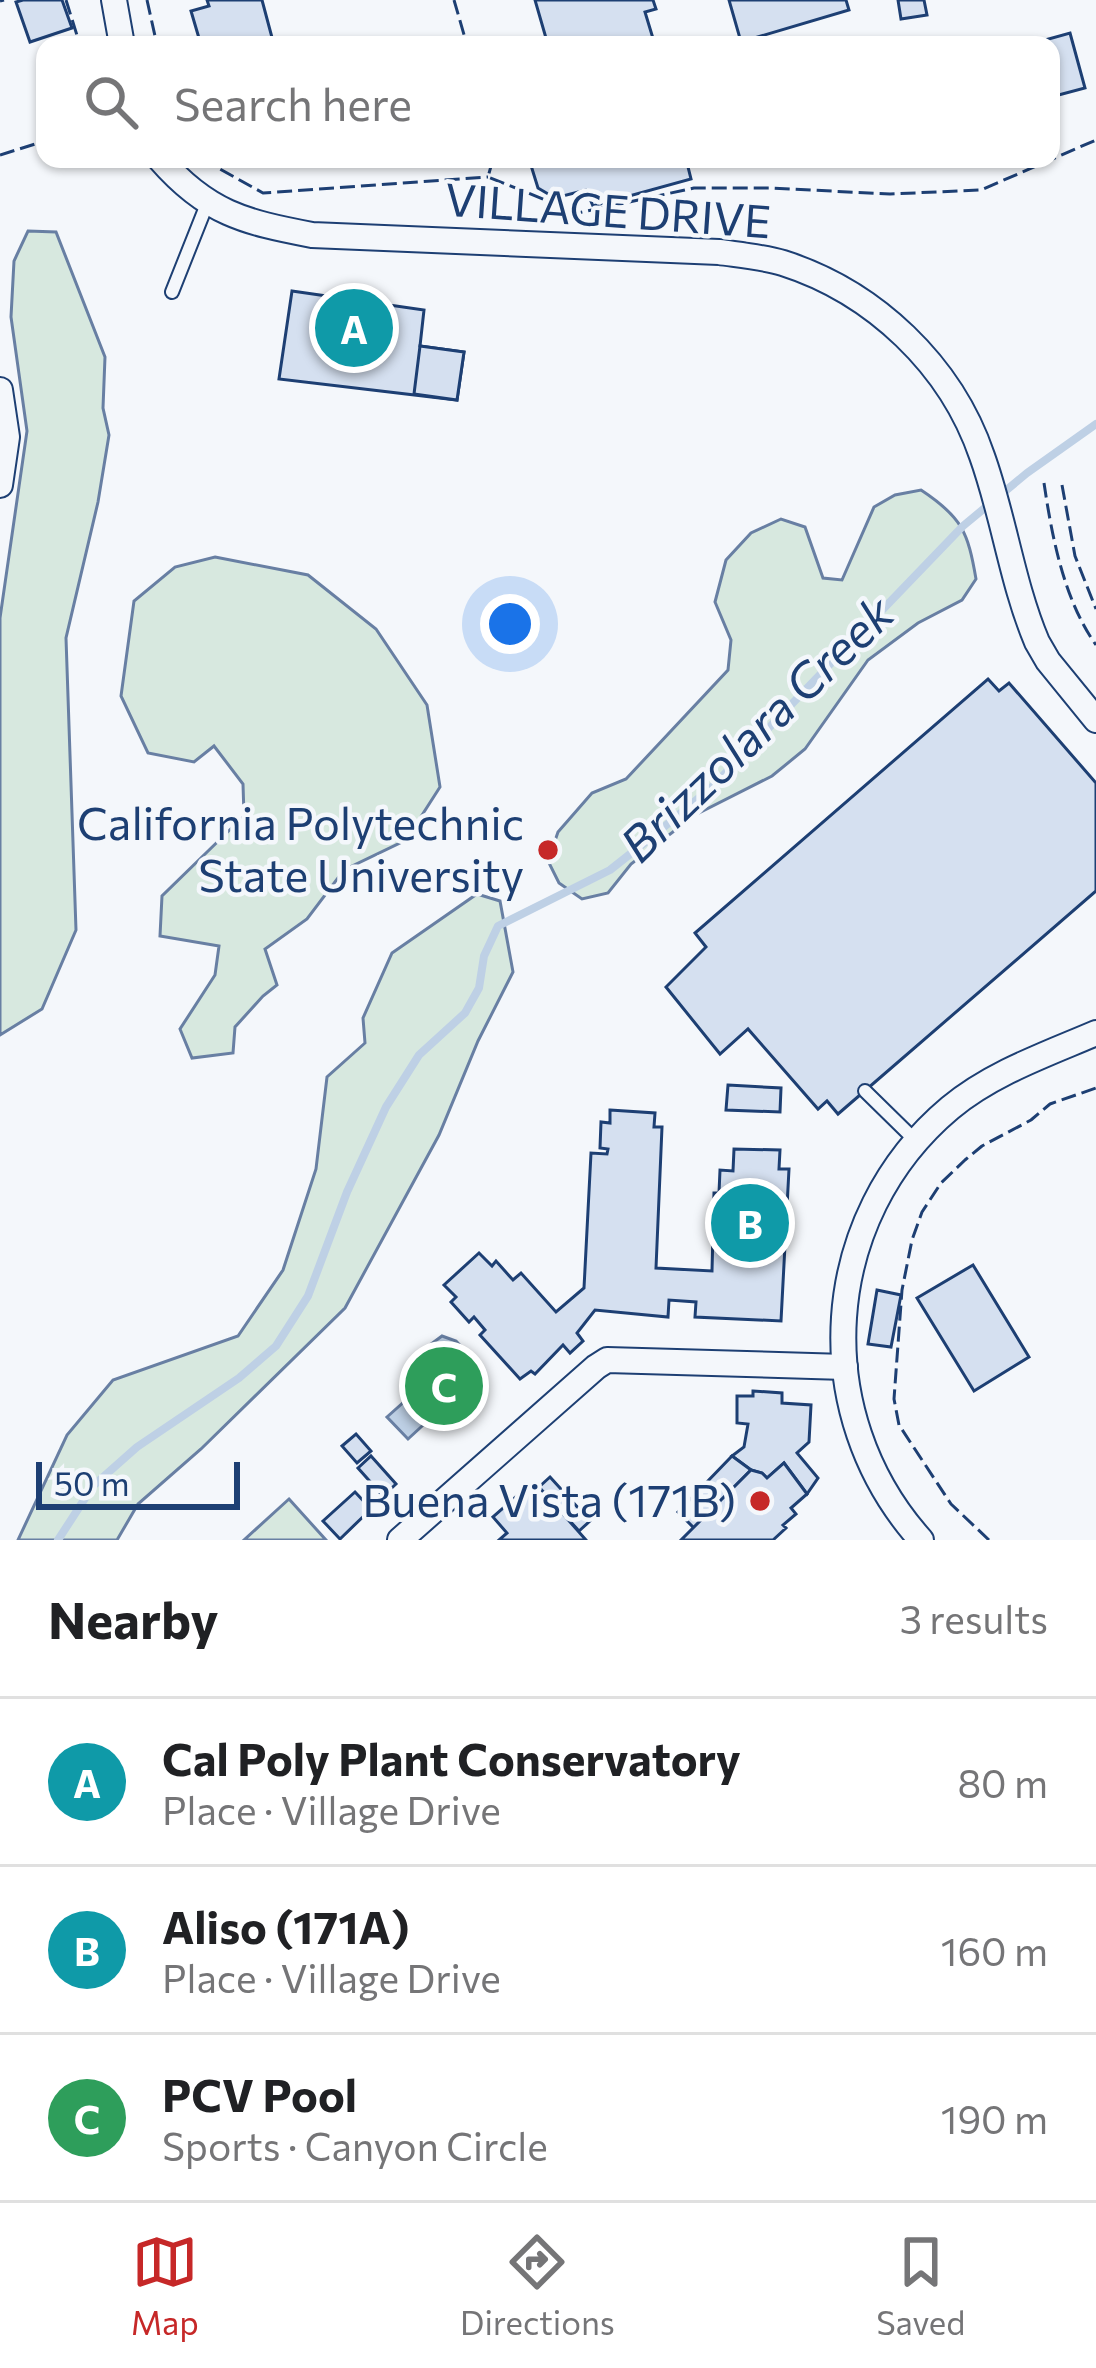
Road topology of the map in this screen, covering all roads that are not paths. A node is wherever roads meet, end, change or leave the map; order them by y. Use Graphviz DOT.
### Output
graph roads {
  1 [pos="114,0"];
  2 [pos="120,36"];
  3 [pos="169,168"];
  4 [pos="207,204"];
  5 [pos="172,292"];
  6 [pos="0,390"];
  7 [pos="0,484"];
  8 [pos="1096,720"];
  9 [pos="1096,1033"];
  10 [pos="865,1091"];
  11 [pos="916,1141"];
  12 [pos="845,1366"];
  13 [pos="400,1540"];
  14 [pos="921,1540"];
  1 -- 2 [label="street"];
  3 -- 4 [label="street, VILLAGE DRIVE"];
  4 -- 5 [label="lane"];
  4 -- 8 [label="street, VILLAGE DRIVE"];
  6 -- 7 [label="street"];
  9 -- 11 [label="street"];
  10 -- 11 [label="lane"];
  11 -- 12 [label="street"];
  12 -- 13 [label="street"];
  12 -- 14 [label="street"];
}
